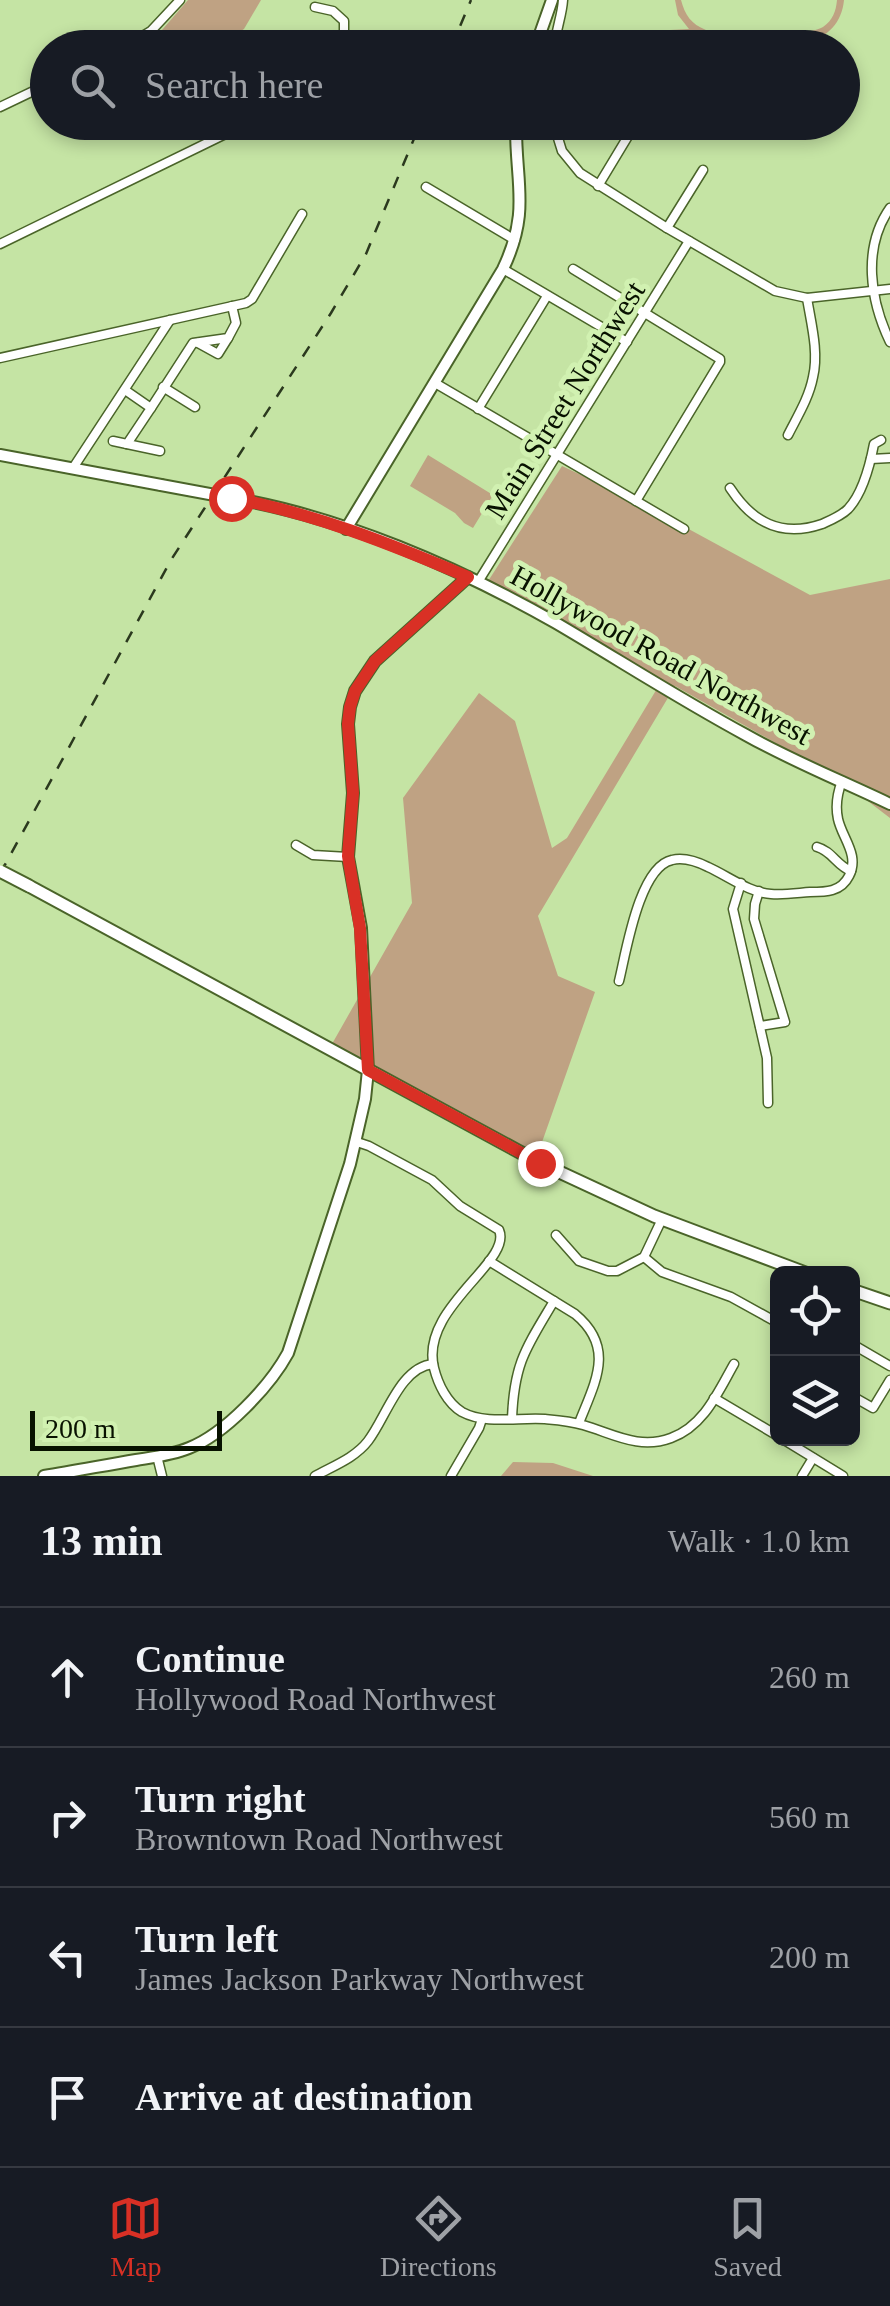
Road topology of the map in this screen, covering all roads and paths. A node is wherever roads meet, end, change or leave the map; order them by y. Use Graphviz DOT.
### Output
graph roads {
  1 [pos="180,0"];
  2 [pos="552,0"];
  3 [pos="564,0"];
  4 [pos="314,6"];
  5 [pos="151,30"];
  6 [pos="344,30"];
  7 [pos="541,30"];
  8 [pos="557,30"];
  9 [pos="30,93"];
  10 [pos="0,107"];
  11 [pos="213,140"];
  12 [pos="517,140"];
  13 [pos="559,140"];
  14 [pos="626,140"];
  15 [pos="703,170"];
  16 [pos="598,186"];
  17 [pos="426,187"];
  18 [pos="890,208"];
  19 [pos="302,214"];
  20 [pos="667,228"];
  21 [pos="515,240"];
  22 [pos="689,241"];
  23 [pos="0,244"];
  24 [pos="573,269"];
  25 [pos="503,270"];
  26 [pos="890,289"];
  27 [pos="875,291"];
  28 [pos="547,296"];
  29 [pos="807,298"];
  30 [pos="232,306"];
  31 [pos="645,312"];
  32 [pos="170,320"];
  33 [pos="228,338"];
  34 [pos="198,342"];
  35 [pos="627,342"];
  36 [pos="890,342"];
  37 [pos="0,358"];
  38 [pos="434,382"];
  39 [pos="163,387"];
  40 [pos="124,390"];
  41 [pos="196,407"];
  42 [pos="151,408"];
  43 [pos="478,409"];
  44 [pos="788,436"];
  45 [pos="880,440"];
  46 [pos="112,441"];
  47 [pos="127,444"];
  48 [pos="160,452"];
  49 [pos="3,455"];
  50 [pos="558,456"];
  51 [pos="890,458"];
  52 [pos="871,460"];
  53 [pos="0,467"];
  54 [pos="74,468"];
  55 [pos="730,488"];
  56 [pos="636,501"];
  57 [pos="684,528"];
  58 [pos="346,529"];
  59 [pos="473,580"];
  60 [pos="842,782"];
  61 [pos="890,804"];
  62 [pos="296,845"];
  63 [pos="817,847"];
  64 [pos="348,856"];
  65 [pos="0,870"];
  66 [pos="851,871"];
  67 [pos="741,883"];
  68 [pos="759,891"];
  69 [pos="619,982"];
  70 [pos="760,1026"];
  71 [pos="368,1070"];
  72 [pos="768,1104"];
  73 [pos="356,1142"];
  74 [pos="662,1219"];
  75 [pos="556,1235"];
  76 [pos="644,1257"];
  77 [pos="489,1262"];
  78 [pos="787,1266"];
  79 [pos="860,1293"];
  80 [pos="554,1302"];
  81 [pos="890,1304"];
  82 [pos="770,1318"];
  83 [pos="860,1349"];
  84 [pos="432,1364"];
  85 [pos="734,1364"];
  86 [pos="890,1366"];
  87 [pos="890,1380"];
  88 [pos="714,1398"];
  89 [pos="860,1400"];
  90 [pos="482,1418"];
  91 [pos="512,1419"];
  92 [pos="580,1423"];
  93 [pos="770,1432"];
  94 [pos="794,1446"];
  95 [pos="157,1456"];
  96 [pos="813,1458"];
  97 [pos="74,1474"];
  98 [pos="44,1476"];
  99 [pos="162,1476"];
  100 [pos="314,1476"];
  101 [pos="451,1476"];
  102 [pos="802,1476"];
  103 [pos="843,1476"];
  1 -- 5 [label="street"];
  2 -- 7 [label="street"];
  3 -- 8 [label="street"];
  4 -- 6 [label="street"];
  9 -- 10 [label="street"];
  11 -- 23 [label="street"];
  12 -- 21 [label="street"];
  13 -- 16 [label="street"];
  14 -- 16 [label="street"];
  15 -- 20 [label="street"];
  16 -- 20 [label="street"];
  17 -- 21 [label="street"];
  18 -- 27 [label="street"];
  19 -- 30 [label="street"];
  20 -- 22 [label="street"];
  21 -- 25 [label="street"];
  22 -- 29 [label="street"];
  22 -- 31 [label="street, Main Street Northwest"];
  24 -- 31 [label="street"];
  25 -- 28 [label="street"];
  25 -- 38 [label="street"];
  26 -- 27 [label="street"];
  27 -- 29 [label="street"];
  27 -- 36 [label="street"];
  28 -- 35 [label="street"];
  28 -- 43 [label="street"];
  29 -- 44 [label="street"];
  30 -- 32 [label="street"];
  30 -- 33 [label="street"];
  31 -- 35 [label="street, Main Street Northwest"];
  31 -- 56 [label="street"];
  32 -- 37 [label="street"];
  32 -- 40 [label="street"];
  33 -- 34 [label="street"];
  33 -- 34 [label="street"];
  34 -- 39 [label="street"];
  35 -- 50 [label="street, Main Street Northwest"];
  38 -- 43 [label="street"];
  38 -- 58 [label="street"];
  39 -- 41 [label="street"];
  39 -- 42 [label="street"];
  40 -- 42 [label="street"];
  40 -- 54 [label="street"];
  42 -- 47 [label="street"];
  43 -- 50 [label="street"];
  45 -- 52 [label="street"];
  46 -- 47 [label="street"];
  47 -- 48 [label="street"];
  49 -- 53 [label="street"];
  49 -- 54 [label="street, Hollywood Road Northwest"];
  50 -- 56 [label="street"];
  50 -- 59 [label="street, Main Street Northwest"];
  51 -- 52 [label="street"];
  52 -- 55 [label="street"];
  54 -- 58 [label="street, Hollywood Road Northwest, bridge"];
  56 -- 57 [label="street"];
  58 -- 59 [label="street, Hollywood Road Northwest"];
  59 -- 60 [label="street, Hollywood Road Northwest"];
  59 -- 64 [label="street"];
  60 -- 61 [label="street, Hollywood Road Northwest"];
  60 -- 66 [label="street"];
  62 -- 64 [label="street"];
  63 -- 66 [label="street"];
  64 -- 71 [label="street"];
  65 -- 71 [label="main road, bridge"];
  66 -- 68 [label="street"];
  67 -- 68 [label="street"];
  67 -- 69 [label="street"];
  67 -- 70 [label="street"];
  68 -- 70 [label="street"];
  70 -- 72 [label="street"];
  71 -- 73 [label="street"];
  71 -- 74 [label="main road"];
  73 -- 77 [label="street"];
  73 -- 95 [label="street"];
  74 -- 76 [label="street"];
  74 -- 78 [label="main road"];
  75 -- 76 [label="street"];
  76 -- 82 [label="street"];
  77 -- 80 [label="street"];
  77 -- 84 [label="street"];
  79 -- 81 [label="main road"];
  80 -- 91 [label="street"];
  80 -- 92 [label="street"];
  83 -- 86 [label="street"];
  84 -- 90 [label="street"];
  84 -- 100 [label="street"];
  85 -- 88 [label="street"];
  87 -- 89 [label="street"];
  88 -- 92 [label="street"];
  88 -- 93 [label="street"];
  90 -- 91 [label="street"];
  90 -- 101 [label="street"];
  91 -- 92 [label="street"];
  94 -- 96 [label="street"];
  95 -- 97 [label="street"];
  95 -- 99 [label="street"];
  96 -- 102 [label="street"];
  96 -- 103 [label="street"];
  97 -- 98 [label="street"];
}
